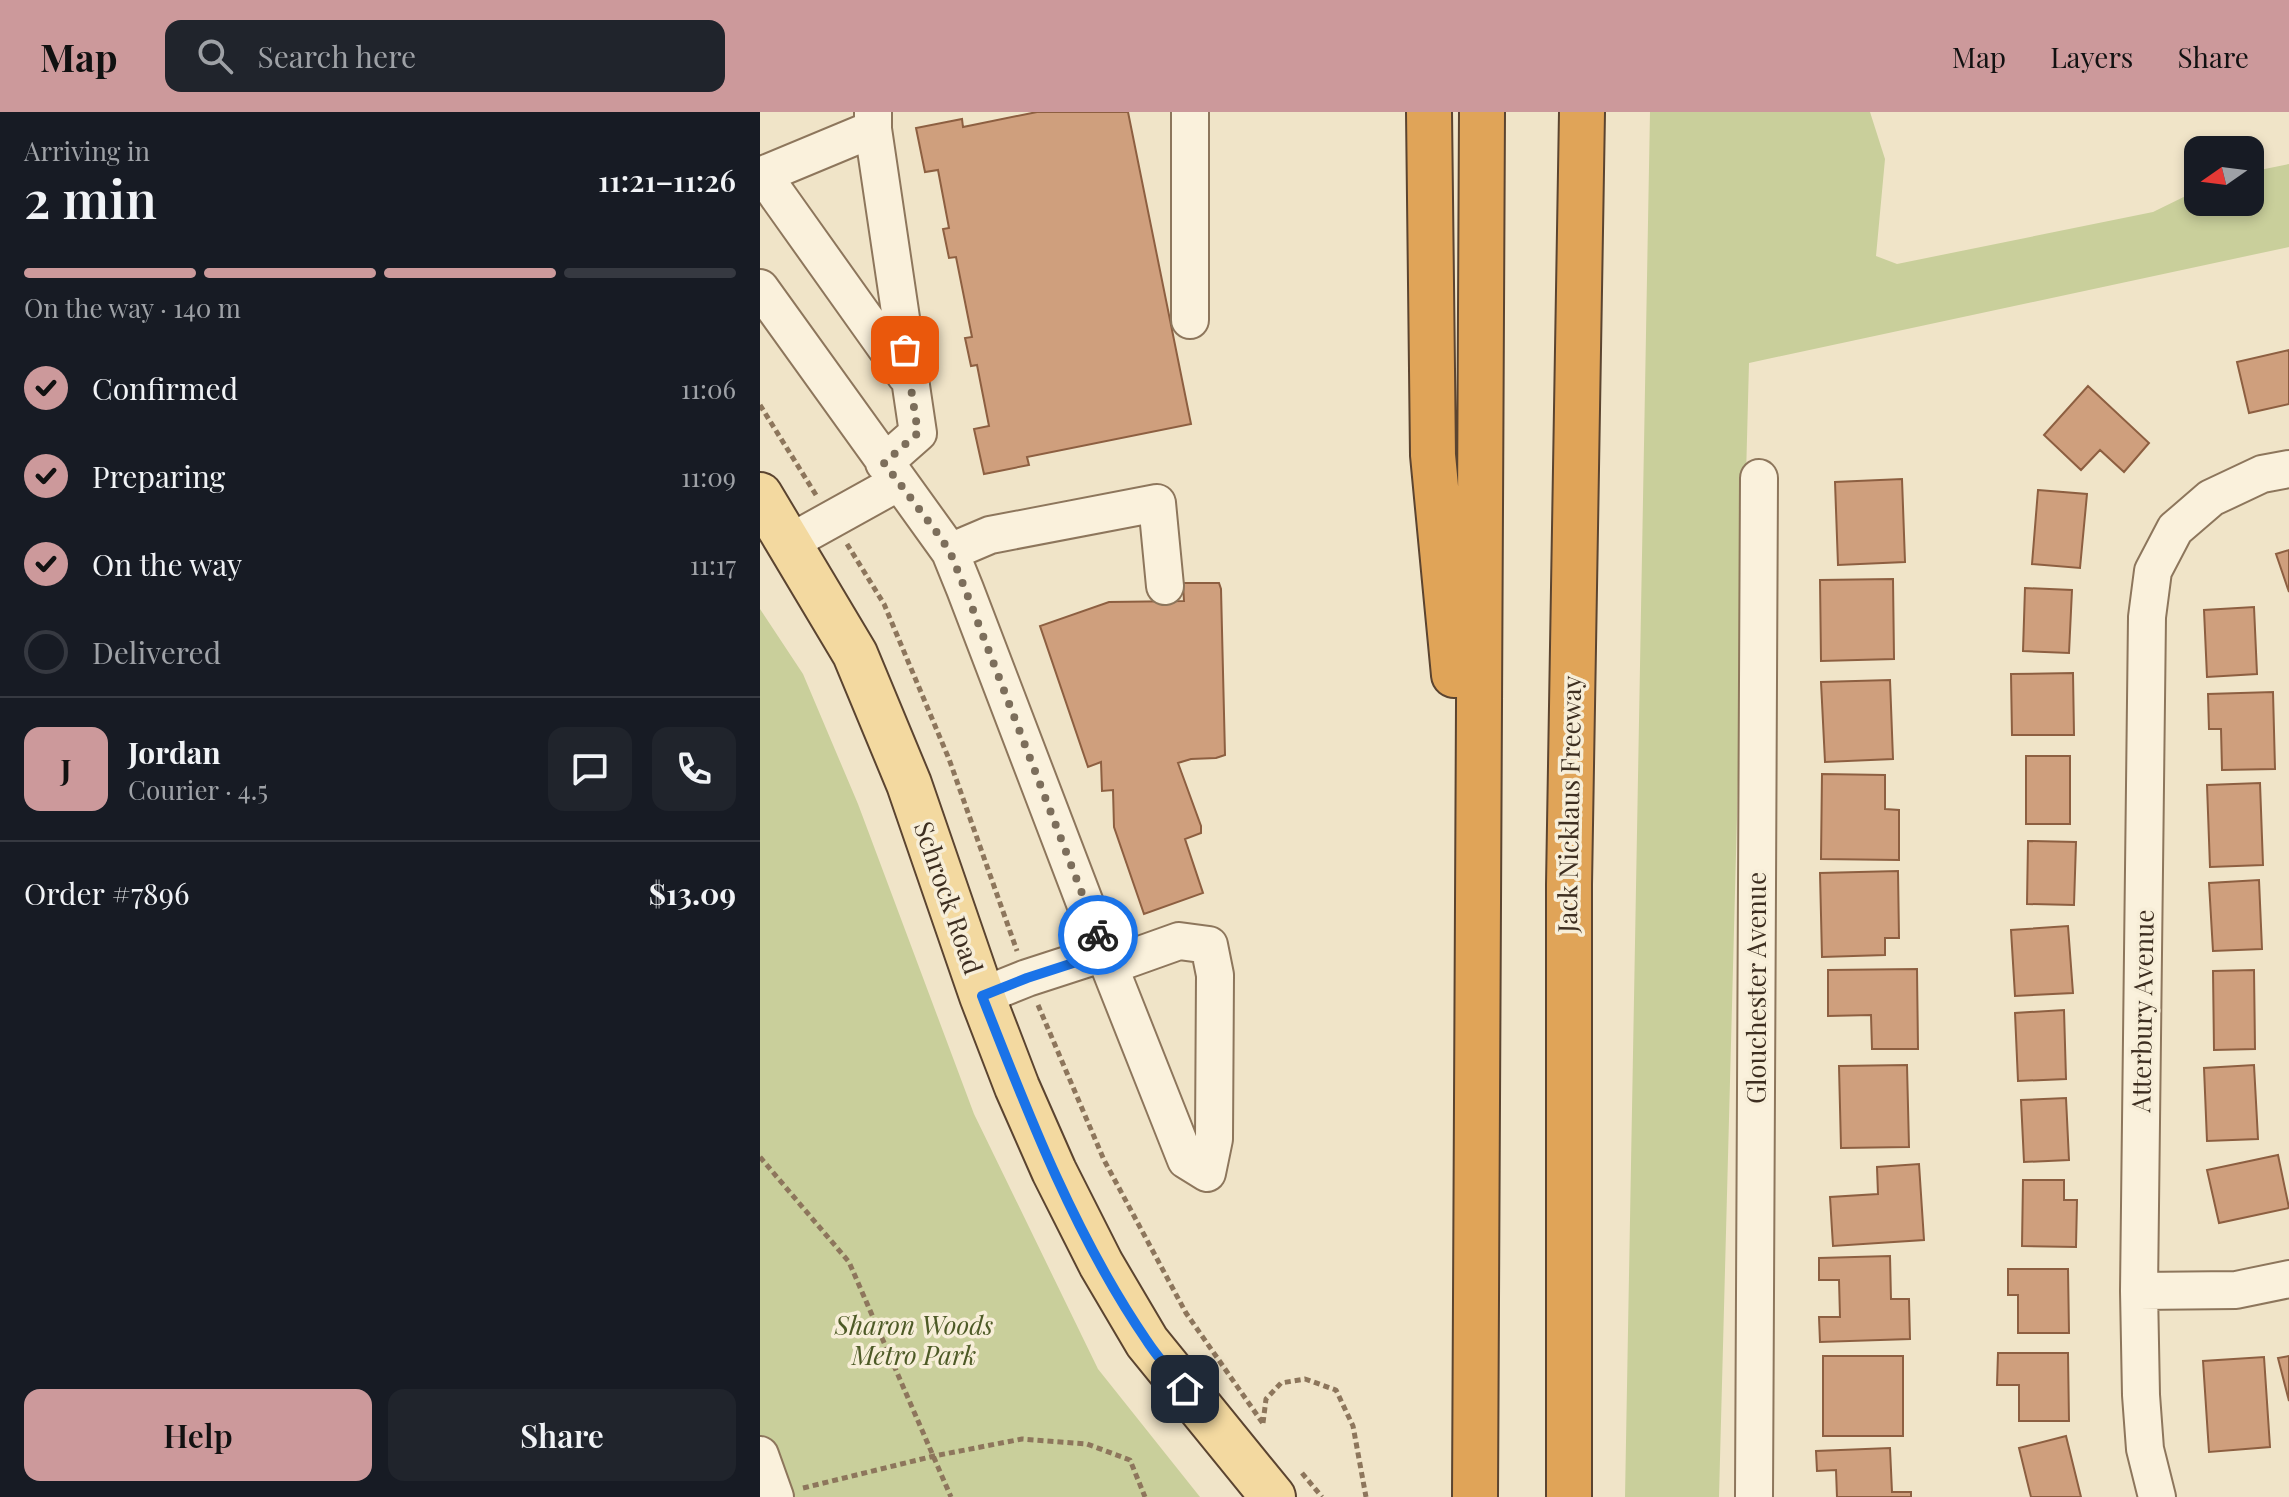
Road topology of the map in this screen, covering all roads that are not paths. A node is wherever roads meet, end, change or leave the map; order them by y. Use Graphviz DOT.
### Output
graph roads {
  1 [pos="1190,112"];
  2 [pos="1429,112"];
  3 [pos="1482,112"];
  4 [pos="1582,112"];
  5 [pos="1613,112"];
  6 [pos="873,120"];
  7 [pos="762,176"];
  8 [pos="760,288"];
  9 [pos="1190,320"];
  10 [pos="910,382"];
  11 [pos="2289,469"];
  12 [pos="891,472"];
  13 [pos="1759,478"];
  14 [pos="760,495"];
  15 [pos="789,543"];
  16 [pos="950,552"];
  17 [pos="1165,586"];
  18 [pos="1571,696"];
  19 [pos="1478,929"];
  20 [pos="1107,959"];
  21 [pos="982,996"];
  22 [pos="2289,1279"];
  23 [pos="2139,1291"];
  24 [pos="760,1455"];
  25 [pos="775,1496"];
  26 [pos="1273,1497"];
  27 [pos="1475,1497"];
  28 [pos="1569,1497"];
  29 [pos="1754,1497"];
  30 [pos="2157,1497"];
  1 -- 9 [label="street"];
  2 -- 19 [label="highway"];
  3 -- 19 [label="highway"];
  4 -- 18 [label="highway, Jack Nicklaus Freeway"];
  5 -- 18 [label="highway"];
  6 -- 7 [label="street"];
  6 -- 10 [label="street"];
  7 -- 10 [label="street"];
  8 -- 12 [label="street"];
  10 -- 12 [label="street"];
  11 -- 23 [label="street, Atterbury Avenue"];
  12 -- 15 [label="street"];
  12 -- 16 [label="street"];
  13 -- 29 [label="street, Glouchester Avenue"];
  14 -- 15 [label="main road, Schrock Road"];
  15 -- 21 [label="main road, Schrock Road"];
  16 -- 17 [label="street"];
  16 -- 20 [label="street"];
  18 -- 28 [label="highway, Jack Nicklaus Freeway"];
  19 -- 27 [label="highway"];
  20 -- 20 [label="street"];
  20 -- 21 [label="street"];
  21 -- 26 [label="main road, Schrock Road"];
  22 -- 23 [label="street"];
  23 -- 30 [label="street, Atterbury Avenue"];
  24 -- 25 [label="street"];
}
